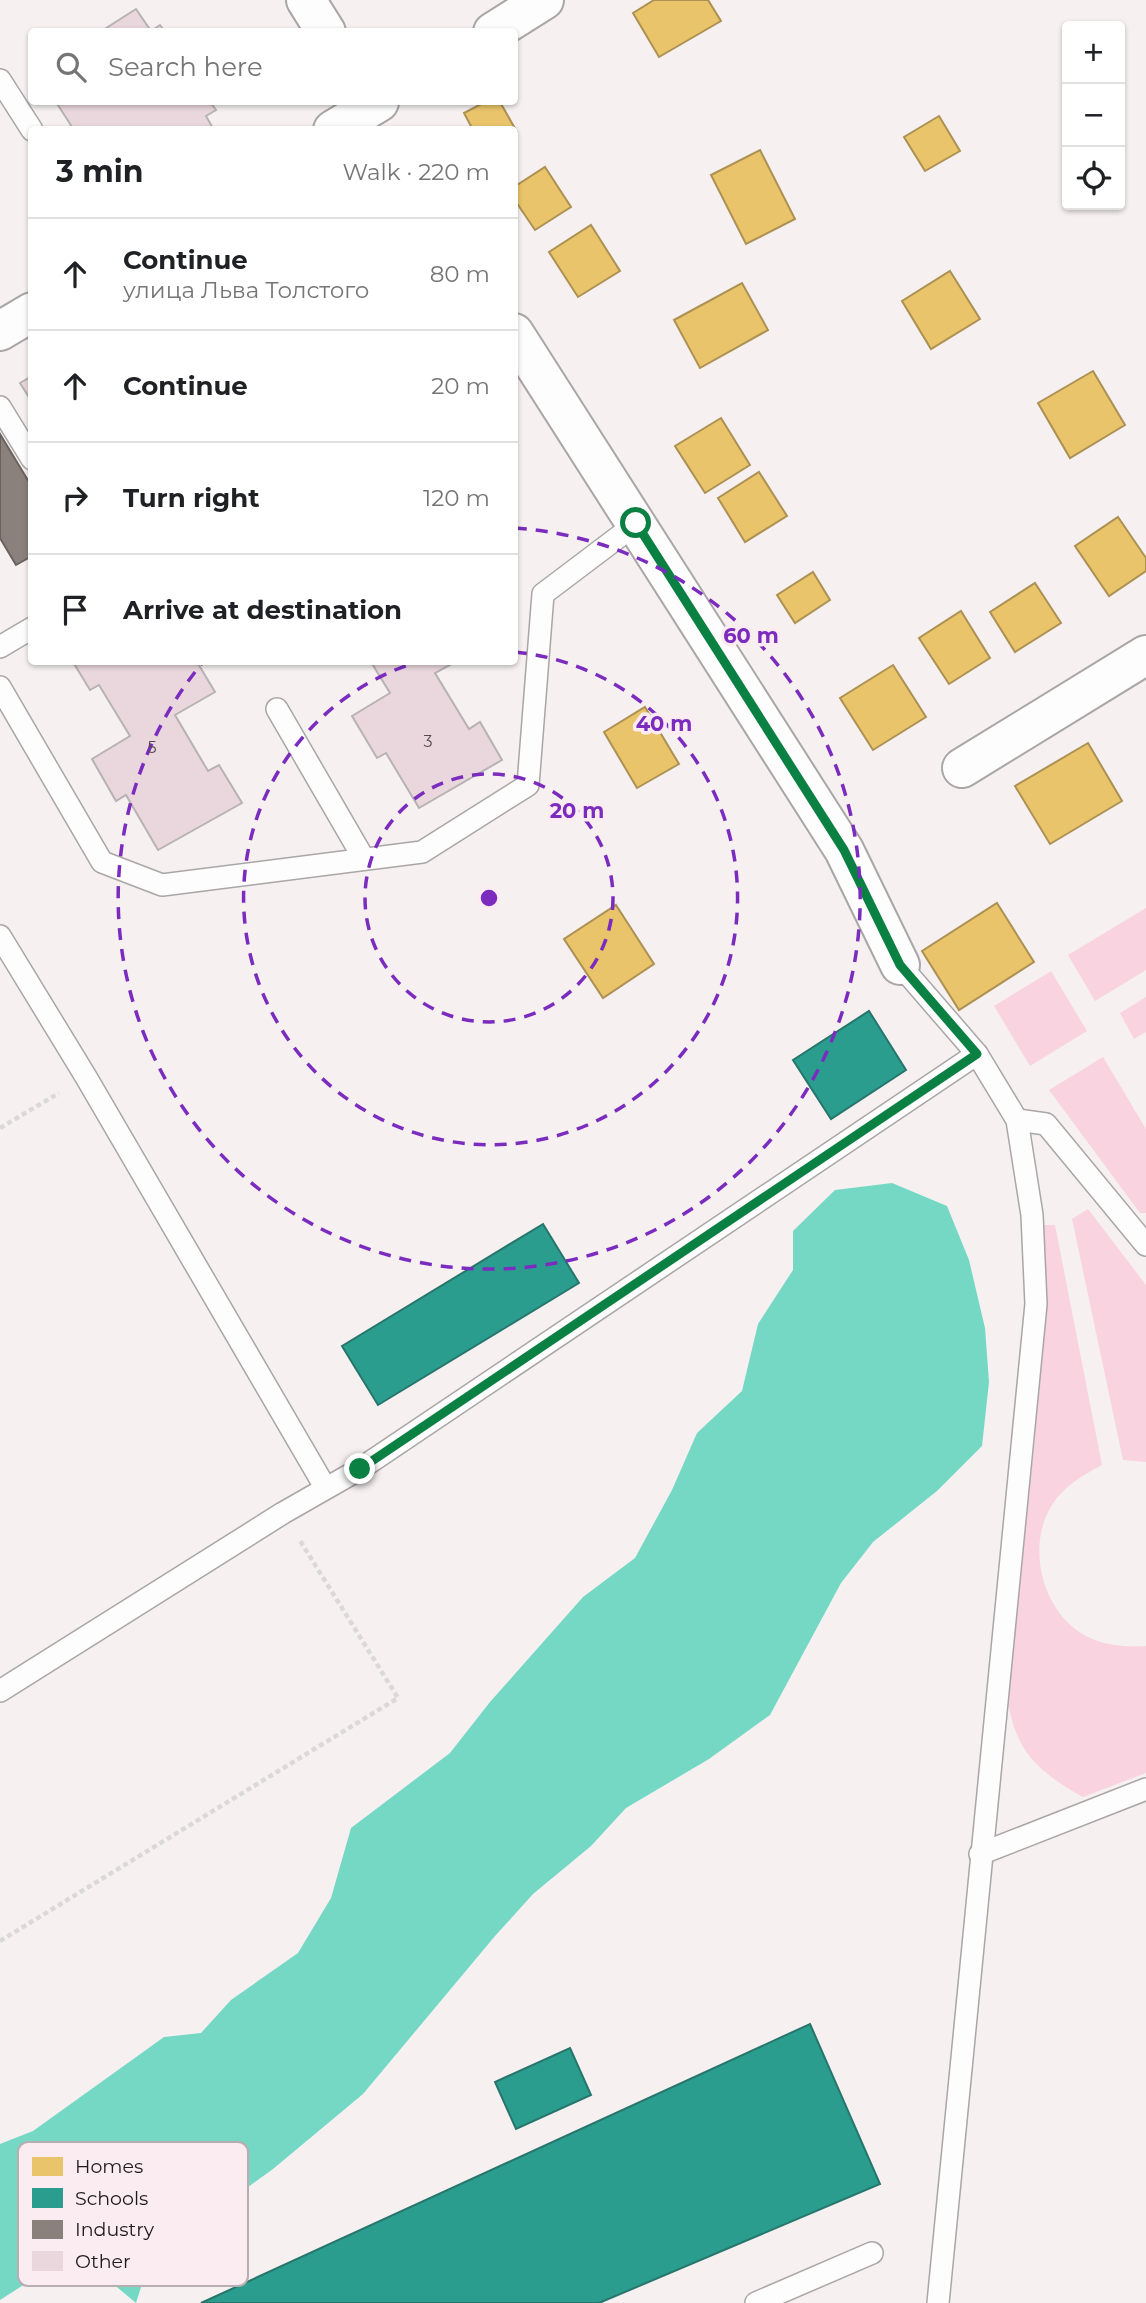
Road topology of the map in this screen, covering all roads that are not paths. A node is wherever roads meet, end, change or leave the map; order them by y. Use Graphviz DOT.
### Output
graph roads {
  1 [pos="306,0"];
  2 [pos="544,0"];
  3 [pos="324,28"];
  4 [pos="499,28"];
  5 [pos="0,80"];
  6 [pos="377,110"];
  7 [pos="29,126"];
  8 [pos="342,126"];
  9 [pos="28,314"];
  10 [pos="0,331"];
  11 [pos="518,341"];
  12 [pos="0,407"];
  13 [pos="28,452"];
  14 [pos="636,523"];
  15 [pos="28,630"];
  16 [pos="0,647"];
  17 [pos="1146,654"];
  18 [pos="0,687"];
  19 [pos="277,709"];
  20 [pos="962,768"];
  21 [pos="365,859"];
  22 [pos="0,936"];
  23 [pos="900,965"];
  24 [pos="977,1054"];
  25 [pos="1017,1120"];
  26 [pos="1144,1236"];
  27 [pos="325,1487"];
  28 [pos="0,1691"];
  29 [pos="1146,1789"];
  30 [pos="980,1854"];
  31 [pos="872,2253"];
  32 [pos="756,2303"];
  33 [pos="938,2303"];
  1 -- 3 [label="street"];
  2 -- 4 [label="street"];
  5 -- 7 [label="lane"];
  6 -- 8 [label="street"];
  9 -- 10 [label="street"];
  11 -- 14 [label="street"];
  12 -- 13 [label="lane"];
  14 -- 21 [label="lane"];
  14 -- 23 [label="street"];
  15 -- 16 [label="lane"];
  17 -- 20 [label="street"];
  18 -- 21 [label="lane"];
  19 -- 21 [label="lane"];
  22 -- 27 [label="lane"];
  23 -- 24 [label="lane"];
  24 -- 25 [label="lane"];
  24 -- 27 [label="lane"];
  25 -- 26 [label="lane"];
  25 -- 30 [label="lane"];
  27 -- 28 [label="lane"];
  29 -- 30 [label="lane"];
  30 -- 33 [label="lane"];
  31 -- 32 [label="lane"];
}
